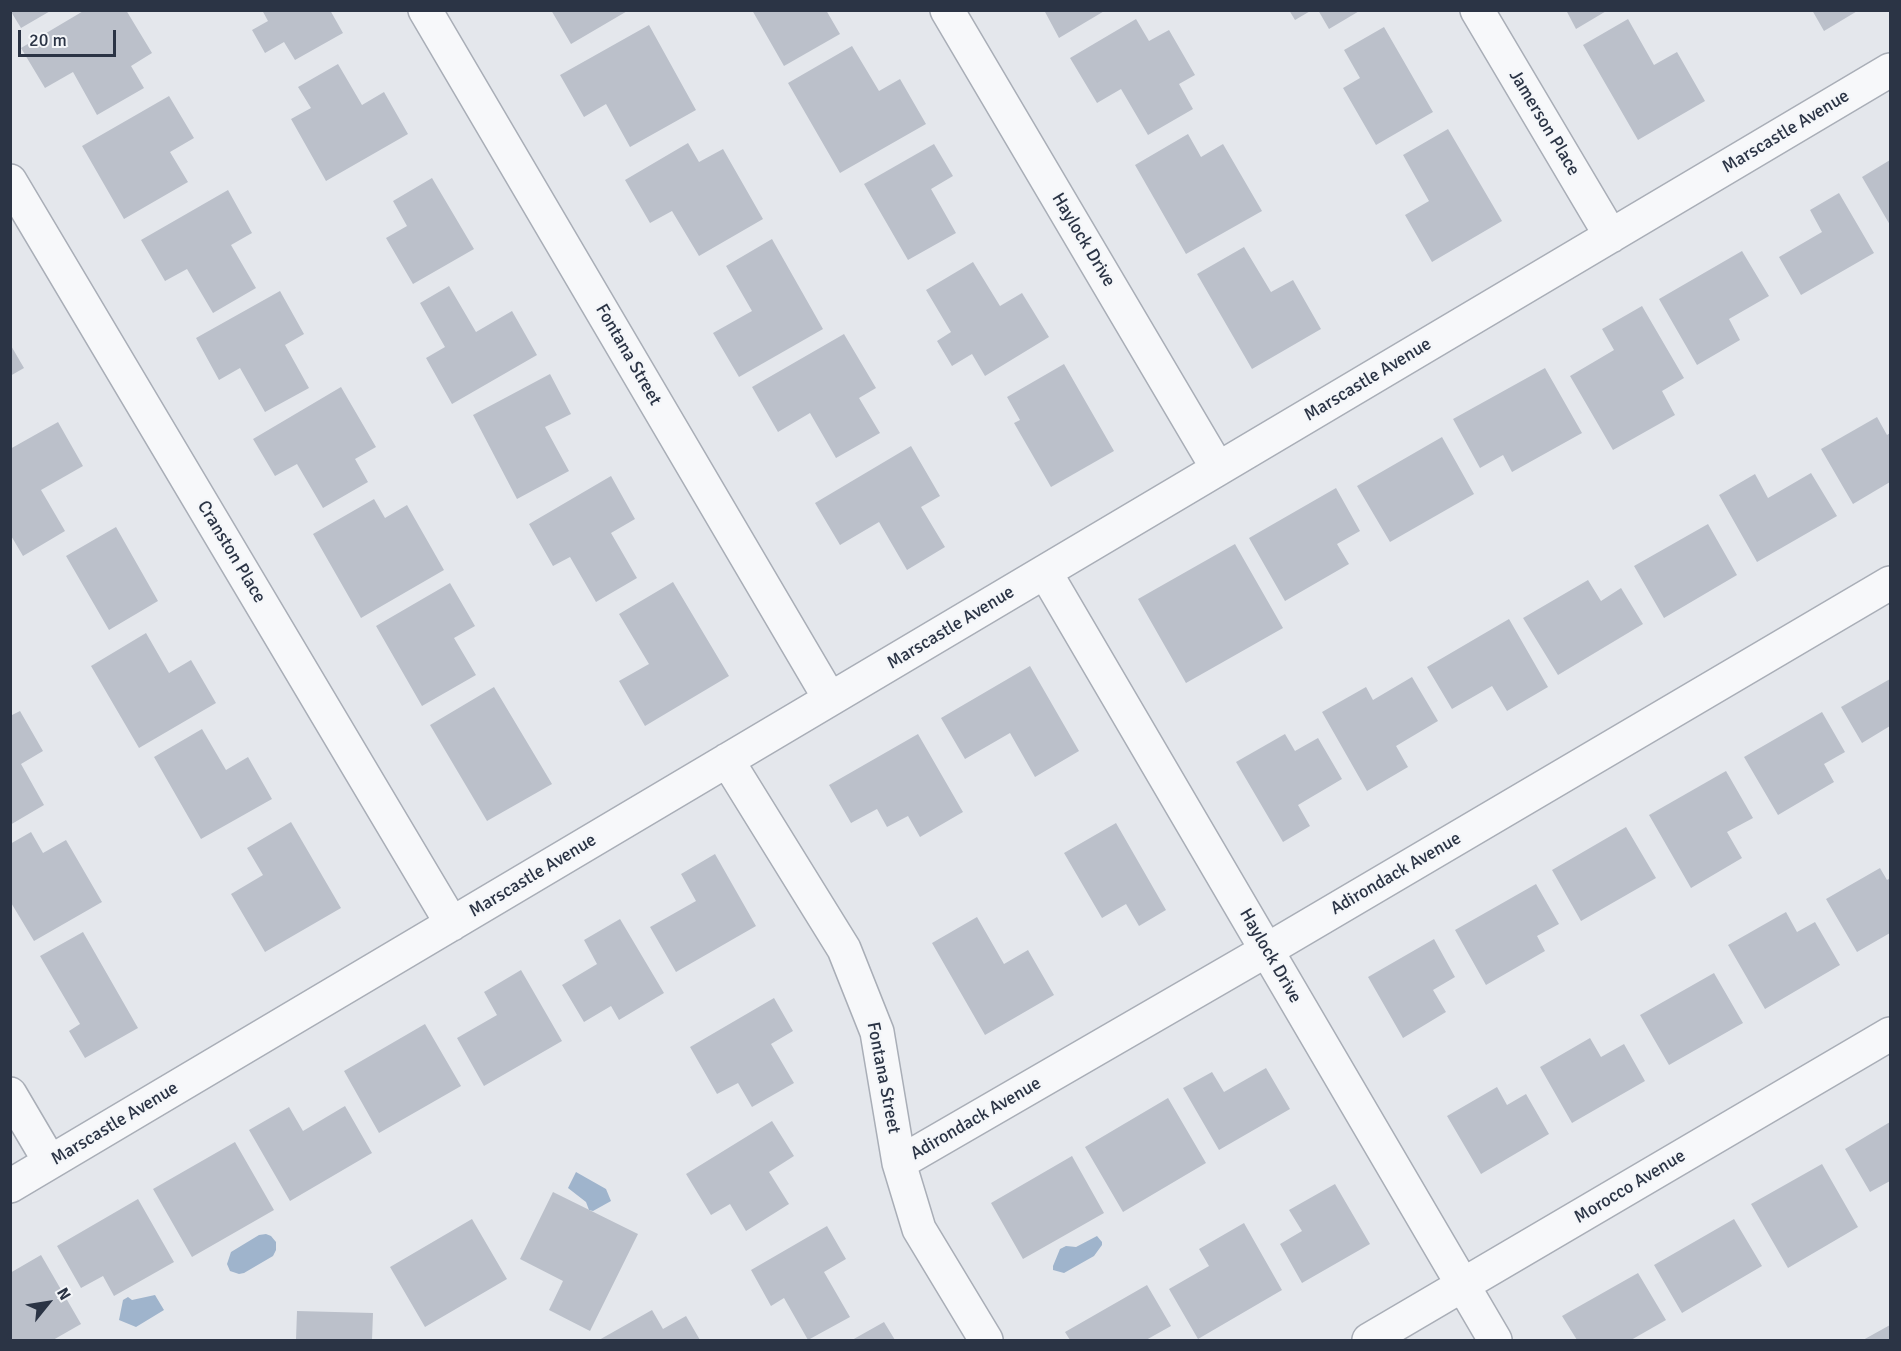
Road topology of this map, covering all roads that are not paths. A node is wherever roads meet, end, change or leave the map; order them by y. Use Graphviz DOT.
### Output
graph roads {
  1 [pos="425,10"];
  2 [pos="947,10"];
  3 [pos="1477,10"];
  4 [pos="1890,70"];
  5 [pos="10,181"];
  6 [pos="1611,236"];
  7 [pos="1218,469"];
  8 [pos="1045,572"];
  9 [pos="1890,583"];
  10 [pos="830,699"];
  11 [pos="728,760"];
  12 [pos="452,924"];
  13 [pos="1267,950"];
  14 [pos="1890,1034"];
  15 [pos="10,1094"];
  16 [pos="50,1162"];
  17 [pos="899,1163"];
  18 [pos="10,1186"];
  19 [pos="1463,1286"];
  20 [pos="986,1341"];
  21 [pos="1369,1341"];
  22 [pos="1495,1341"];
  1 -- 10 [label="street, Fontana Street"];
  2 -- 7 [label="street, Haylock Drive"];
  3 -- 6 [label="street, Jamerson Place"];
  4 -- 6 [label="street, Marscastle Avenue"];
  5 -- 12 [label="street, Cranston Place"];
  6 -- 7 [label="street, Marscastle Avenue"];
  7 -- 8 [label="street, Marscastle Avenue"];
  8 -- 10 [label="street, Marscastle Avenue"];
  8 -- 13 [label="street, Haylock Drive"];
  9 -- 13 [label="street, Adirondack Avenue"];
  10 -- 11 [label="street, Marscastle Avenue"];
  11 -- 12 [label="street, Marscastle Avenue"];
  11 -- 17 [label="street, Fontana Street"];
  12 -- 16 [label="street, Marscastle Avenue"];
  13 -- 17 [label="street, Adirondack Avenue"];
  13 -- 19 [label="street, Haylock Drive"];
  14 -- 19 [label="street, Morocco Avenue"];
  15 -- 16 [label="street"];
  16 -- 18 [label="street, Marscastle Avenue"];
  17 -- 20 [label="street, Fontana Street"];
  19 -- 21 [label="street, Morocco Avenue"];
  19 -- 22 [label="street, Haylock Drive"];
}
